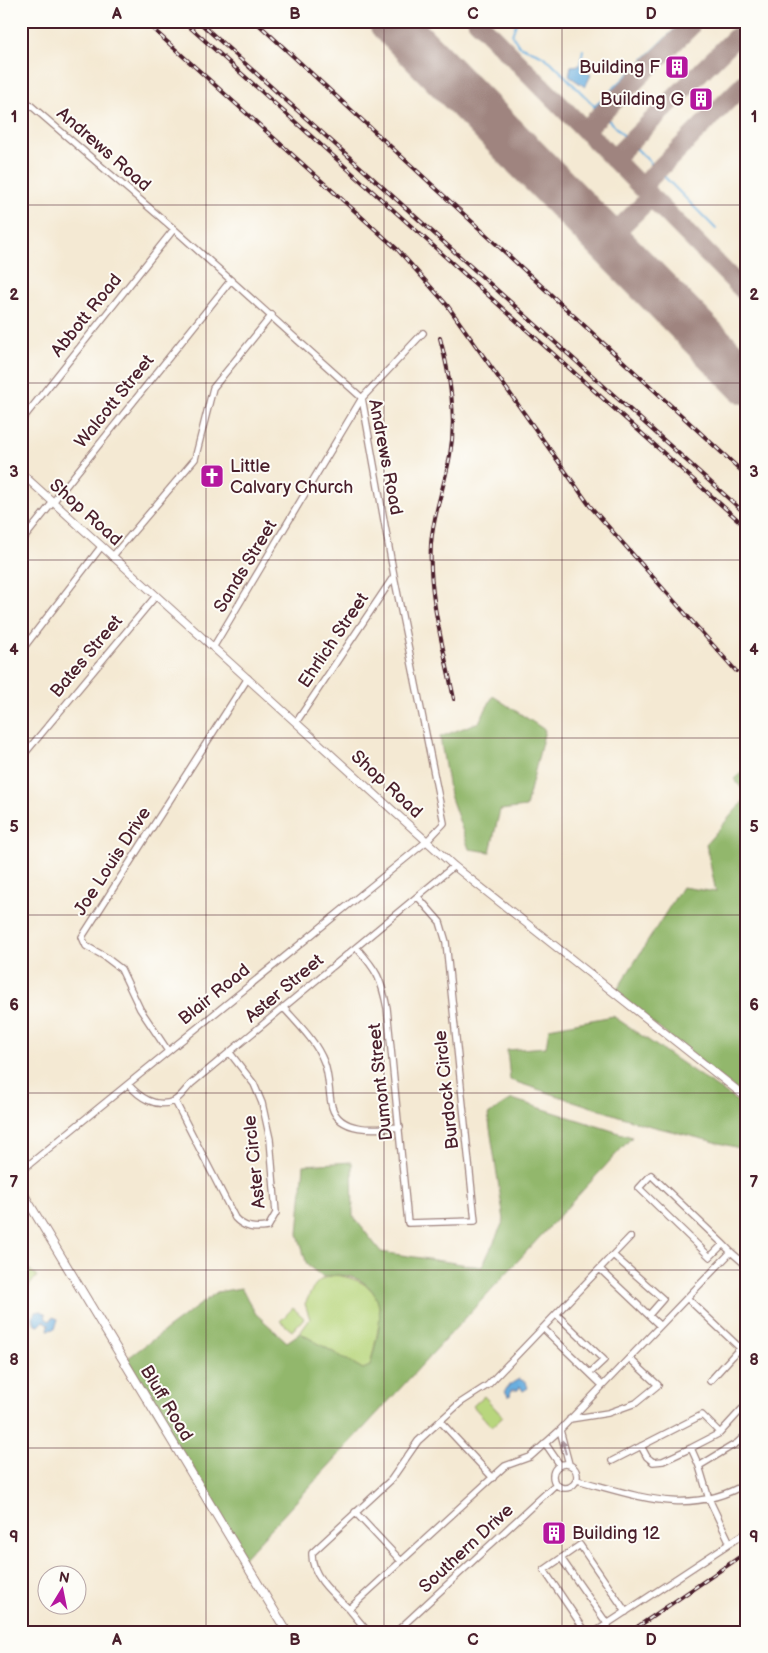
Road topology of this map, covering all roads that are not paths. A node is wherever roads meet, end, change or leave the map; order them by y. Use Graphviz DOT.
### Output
graph roads {
  1 [pos="744,21"];
  2 [pos="747,25"];
  3 [pos="21,97"];
  4 [pos="174,229"];
  5 [pos="231,280"];
  6 [pos="272,315"];
  7 [pos="423,333"];
  8 [pos="362,398"];
  9 [pos="21,421"];
  10 [pos="21,473"];
  11 [pos="52,503"];
  12 [pos="21,542"];
  13 [pos="101,547"];
  14 [pos="112,556"];
  15 [pos="394,576"];
  16 [pos="155,597"];
  17 [pos="214,646"];
  18 [pos="21,651"];
  19 [pos="248,678"];
  20 [pos="297,721"];
  21 [pos="21,758"];
  22 [pos="426,841"];
  23 [pos="454,866"];
  24 [pos="418,897"];
  25 [pos="357,948"];
  26 [pos="284,1007"];
  27 [pos="168,1051"];
  28 [pos="230,1053"];
  29 [pos="128,1084"];
  30 [pos="747,1098"];
  31 [pos="175,1101"];
  32 [pos="400,1127"];
  33 [pos="21,1171"];
  34 [pos="21,1190"];
  35 [pos="408,1223"];
  36 [pos="630,1237"];
  37 [pos="723,1244"];
  38 [pos="731,1252"];
  39 [pos="613,1254"];
  40 [pos="747,1266"];
  41 [pos="600,1269"];
  42 [pos="687,1298"];
  43 [pos="556,1314"];
  44 [pos="648,1315"];
  45 [pos="660,1326"];
  46 [pos="543,1328"];
  47 [pos="747,1341"];
  48 [pos="740,1348"];
  49 [pos="629,1358"];
  50 [pos="590,1373"];
  51 [pos="710,1381"];
  52 [pos="602,1385"];
  53 [pos="742,1409"];
  54 [pos="570,1419"];
  55 [pos="440,1421"];
  56 [pos="560,1430"];
  57 [pos="720,1433"];
  58 [pos="747,1434"];
  59 [pos="545,1443"];
  60 [pos="641,1446"];
  61 [pos="691,1448"];
  62 [pos="612,1461"];
  63 [pos="569,1464"];
  64 [pos="560,1465"];
  65 [pos="699,1466"];
  66 [pos="493,1478"];
  67 [pos="577,1480"];
  68 [pos="556,1484"];
  69 [pos="747,1484"];
  70 [pos="709,1499"];
  71 [pos="355,1512"];
  72 [pos="747,1532"];
  73 [pos="730,1543"];
  74 [pos="561,1558"];
  75 [pos="401,1561"];
  76 [pos="349,1609"];
  77 [pos="626,1612"];
  78 [pos="608,1625"];
  79 [pos="287,1632"];
  80 [pos="368,1632"];
  81 [pos="396,1632"];
  82 [pos="586,1632"];
  83 [pos="595,1632"];
  1 -- 2 [label="street"];
  3 -- 4 [label="street, Andrews Road"];
  4 -- 5 [label="street, Andrews Road"];
  4 -- 9 [label="street, Abbott Road"];
  5 -- 6 [label="street, Andrews Road"];
  5 -- 11 [label="street, Walcott Street"];
  6 -- 8 [label="street, Andrews Road"];
  6 -- 14 [label="street"];
  7 -- 8 [label="street, Sands Street"];
  8 -- 15 [label="street, Andrews Road"];
  8 -- 17 [label="street, Sands Street"];
  10 -- 11 [label="street, Shop Road"];
  11 -- 12 [label="street, Walcott Street"];
  11 -- 13 [label="street, Shop Road"];
  13 -- 14 [label="street, Shop Road"];
  13 -- 18 [label="street"];
  14 -- 16 [label="street, Shop Road"];
  15 -- 20 [label="street, Ehrlich Street"];
  15 -- 22 [label="street, Andrews Road"];
  16 -- 17 [label="street, Shop Road"];
  16 -- 21 [label="street, Bates Street"];
  17 -- 19 [label="street, Shop Road"];
  19 -- 20 [label="street, Shop Road"];
  19 -- 27 [label="street, Joe Louis Drive"];
  20 -- 22 [label="street, Shop Road"];
  22 -- 23 [label="street, Shop Road"];
  22 -- 27 [label="street, Blair Road"];
  23 -- 24 [label="street, Aster Street"];
  23 -- 30 [label="street, Shop Road"];
  24 -- 25 [label="street, Aster Street"];
  24 -- 35 [label="street, Burdock Circle"];
  25 -- 26 [label="street, Aster Street"];
  25 -- 32 [label="street, Dumont Street"];
  26 -- 28 [label="street, Aster Street"];
  26 -- 32 [label="street"];
  27 -- 29 [label="street, Blair Road"];
  28 -- 31 [label="street, Aster Street"];
  28 -- 31 [label="street, Aster Circle"];
  29 -- 31 [label="street"];
  29 -- 33 [label="street, Blair Road"];
  32 -- 35 [label="street, Dumont Street"];
  34 -- 79 [label="main road, Bluff Road"];
  36 -- 39 [label="street"];
  37 -- 37 [label="street"];
  37 -- 38 [label="street"];
  38 -- 40 [label="street"];
  38 -- 42 [label="street"];
  39 -- 41 [label="street"];
  39 -- 44 [label="street"];
  41 -- 43 [label="street"];
  41 -- 44 [label="street"];
  42 -- 45 [label="street"];
  42 -- 48 [label="street"];
  43 -- 46 [label="street"];
  43 -- 50 [label="street"];
  44 -- 45 [label="street"];
  45 -- 49 [label="street"];
  46 -- 50 [label="street"];
  46 -- 55 [label="street"];
  47 -- 48 [label="street"];
  48 -- 51 [label="street"];
  49 -- 52 [label="street"];
  49 -- 54 [label="street"];
  50 -- 52 [label="street"];
  52 -- 54 [label="street"];
  53 -- 57 [label="street"];
  54 -- 56 [label="street"];
  55 -- 66 [label="street"];
  55 -- 71 [label="street"];
  56 -- 59 [label="street"];
  63 -- 56 [label="street, one-way"];
  57 -- 60 [label="street"];
  57 -- 61 [label="street"];
  58 -- 65 [label="street"];
  59 -- 64 [label="street"];
  59 -- 66 [label="street"];
  60 -- 61 [label="street"];
  60 -- 62 [label="street"];
  61 -- 65 [label="street"];
  63 -- 64 [label="street"];
  63 -- 67 [label="street"];
  64 -- 68 [label="street"];
  65 -- 70 [label="street"];
  66 -- 75 [label="street"];
  67 -- 68 [label="street"];
  67 -- 70 [label="street"];
  68 -- 81 [label="street, Southern Drive"];
  69 -- 70 [label="street"];
  70 -- 73 [label="street"];
  71 -- 75 [label="street"];
  71 -- 76 [label="street"];
  72 -- 73 [label="street"];
  73 -- 77 [label="street"];
  74 -- 77 [label="street"];
  74 -- 78 [label="street"];
  74 -- 82 [label="street"];
  75 -- 76 [label="street"];
  76 -- 80 [label="street"];
  77 -- 78 [label="street"];
  78 -- 83 [label="street"];
}
